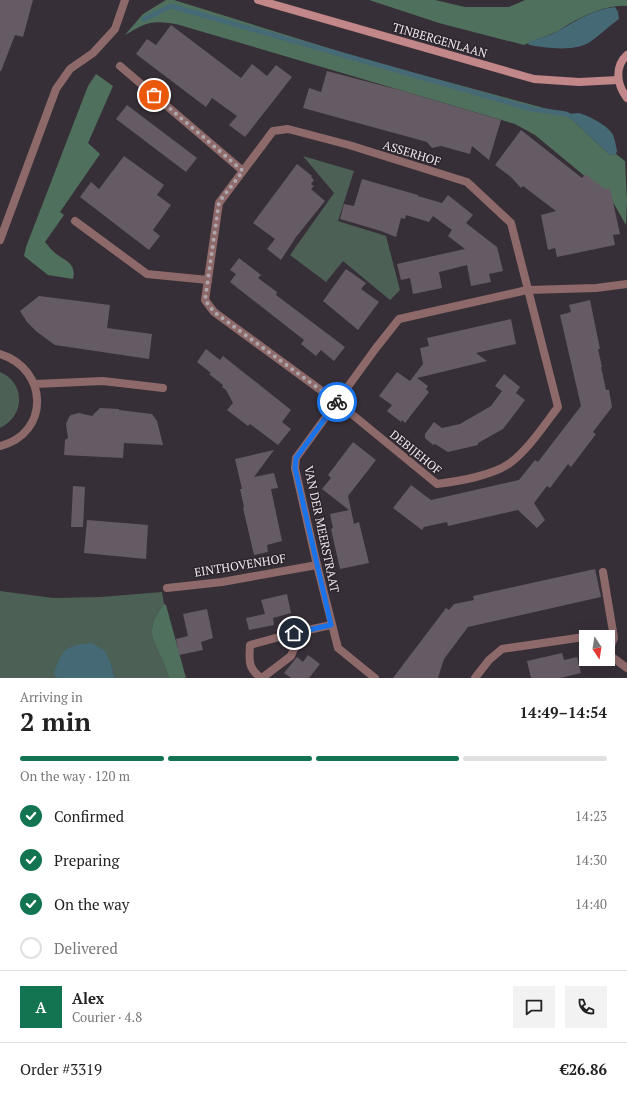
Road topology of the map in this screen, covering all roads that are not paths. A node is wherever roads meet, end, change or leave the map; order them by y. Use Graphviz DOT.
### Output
graph roads {
  1 [pos="124,0"];
  2 [pos="258,0"];
  3 [pos="627,55"];
  4 [pos="120,66"];
  5 [pos="618,80"];
  6 [pos="627,98"];
  7 [pos="243,171"];
  8 [pos="75,220"];
  9 [pos="0,240"];
  10 [pos="208,280"];
  11 [pos="627,284"];
  12 [pos="528,290"];
  13 [pos="0,354"];
  14 [pos="35,384"];
  15 [pos="163,388"];
  16 [pos="338,402"];
  17 [pos="0,446"];
  18 [pos="317,565"];
  19 [pos="603,572"];
  20 [pos="167,588"];
  21 [pos="331,625"];
  22 [pos="613,630"];
  23 [pos="294,633"];
  24 [pos="579,638"];
  25 [pos="615,659"];
  26 [pos="627,668"];
  27 [pos="262,678"];
  28 [pos="375,678"];
  29 [pos="475,678"];
  1 -- 9 [label="street"];
  2 -- 5 [label="street, TINBERGENLAAN"];
  3 -- 5 [label="street"];
  4 -- 7 [label="street"];
  5 -- 6 [label="street"];
  7 -- 10 [label="street, ASSERHOF"];
  7 -- 12 [label="street, ASSERHOF"];
  8 -- 10 [label="street"];
  10 -- 16 [label="street, ASSERHOF"];
  11 -- 12 [label="street, VAN DER MEERSTRAAT"];
  12 -- 16 [label="street, VAN DER MEERSTRAAT"];
  12 -- 16 [label="street, DEBIJEHOF"];
  13 -- 14 [label="street"];
  14 -- 15 [label="street"];
  14 -- 17 [label="street"];
  16 -- 18 [label="street, VAN DER MEERSTRAAT"];
  18 -- 20 [label="street, EINTHOVENHOF"];
  18 -- 21 [label="street, VAN DER MEERSTRAAT"];
  19 -- 22 [label="street"];
  21 -- 23 [label="street"];
  21 -- 28 [label="street, VAN DER MEERSTRAAT"];
  23 -- 27 [label="street"];
  23 -- 27 [label="street"];
  24 -- 29 [label="street"];
  25 -- 26 [label="street"];
}
